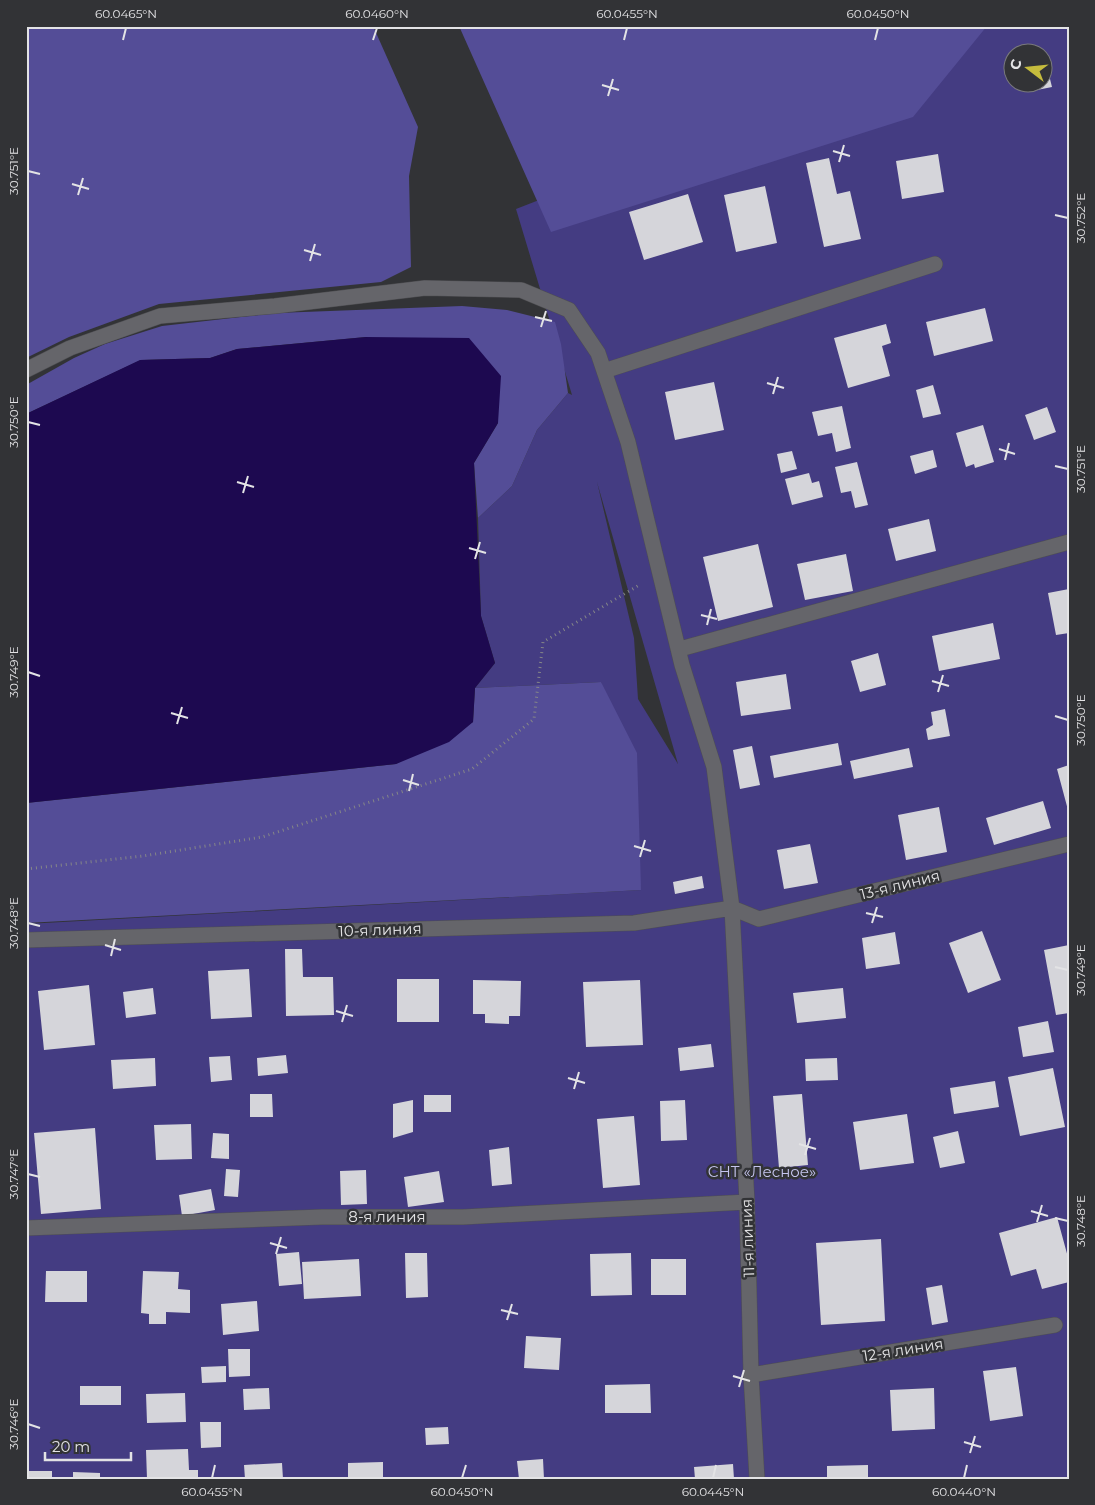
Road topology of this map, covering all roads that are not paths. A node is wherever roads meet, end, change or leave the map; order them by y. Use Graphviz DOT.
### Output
graph roads {
  1 [pos="935,264"];
  2 [pos="26,370"];
  3 [pos="604,371"];
  4 [pos="1069,542"];
  5 [pos="680,650"];
  6 [pos="1069,844"];
  7 [pos="732,908"];
  8 [pos="26,940"];
  9 [pos="747,1202"];
  10 [pos="26,1228"];
  11 [pos="1055,1325"];
  12 [pos="751,1375"];
  13 [pos="757,1479"];
  1 -- 3 [label="street"];
  2 -- 3 [label="street, 11-я линия"];
  3 -- 5 [label="street, 11-я линия"];
  4 -- 5 [label="street"];
  5 -- 7 [label="street, 11-я линия"];
  6 -- 7 [label="street, 13-я линия"];
  7 -- 8 [label="street, 10-я линия"];
  7 -- 9 [label="street, 11-я линия"];
  9 -- 10 [label="street, 8-я линия"];
  9 -- 12 [label="street, 11-я линия"];
  11 -- 12 [label="street, 12-я линия"];
  12 -- 13 [label="street, 11-я линия"];
}
